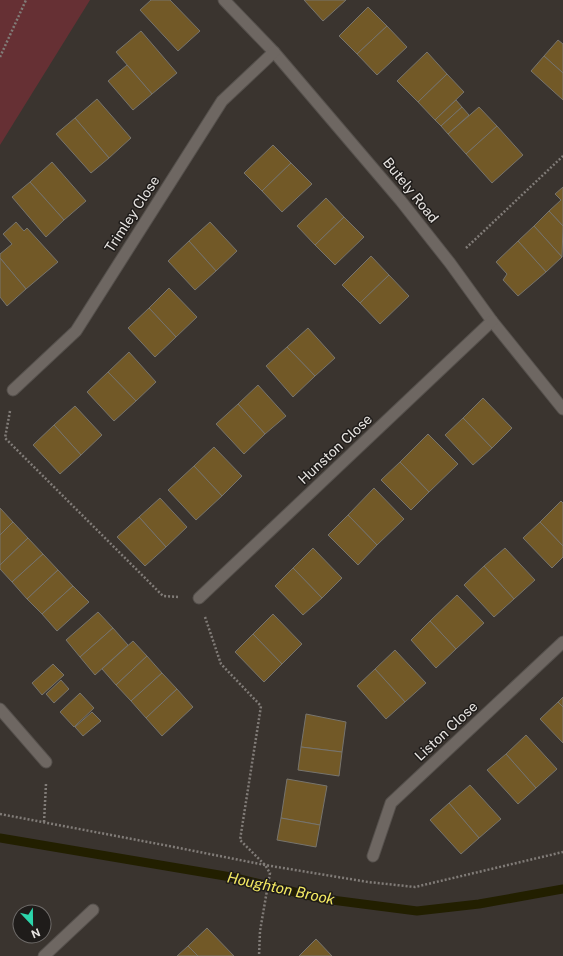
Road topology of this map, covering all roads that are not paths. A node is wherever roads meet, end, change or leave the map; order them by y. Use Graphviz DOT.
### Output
graph roads {
  1 [pos="224,0"];
  2 [pos="274,52"];
  3 [pos="492,321"];
  4 [pos="13,390"];
  5 [pos="563,409"];
  6 [pos="199,598"];
  7 [pos="563,642"];
  8 [pos="0,709"];
  9 [pos="46,762"];
  10 [pos="373,856"];
  11 [pos="93,910"];
  12 [pos="44,956"];
  1 -- 2 [label="street, Butely Road"];
  2 -- 3 [label="street, Butely Road"];
  2 -- 4 [label="street, Trimley Close"];
  3 -- 5 [label="street, Butely Road"];
  3 -- 6 [label="street, Hunston Close"];
  7 -- 10 [label="street, Liston Close"];
  8 -- 9 [label="street"];
  11 -- 12 [label="street"];
}
